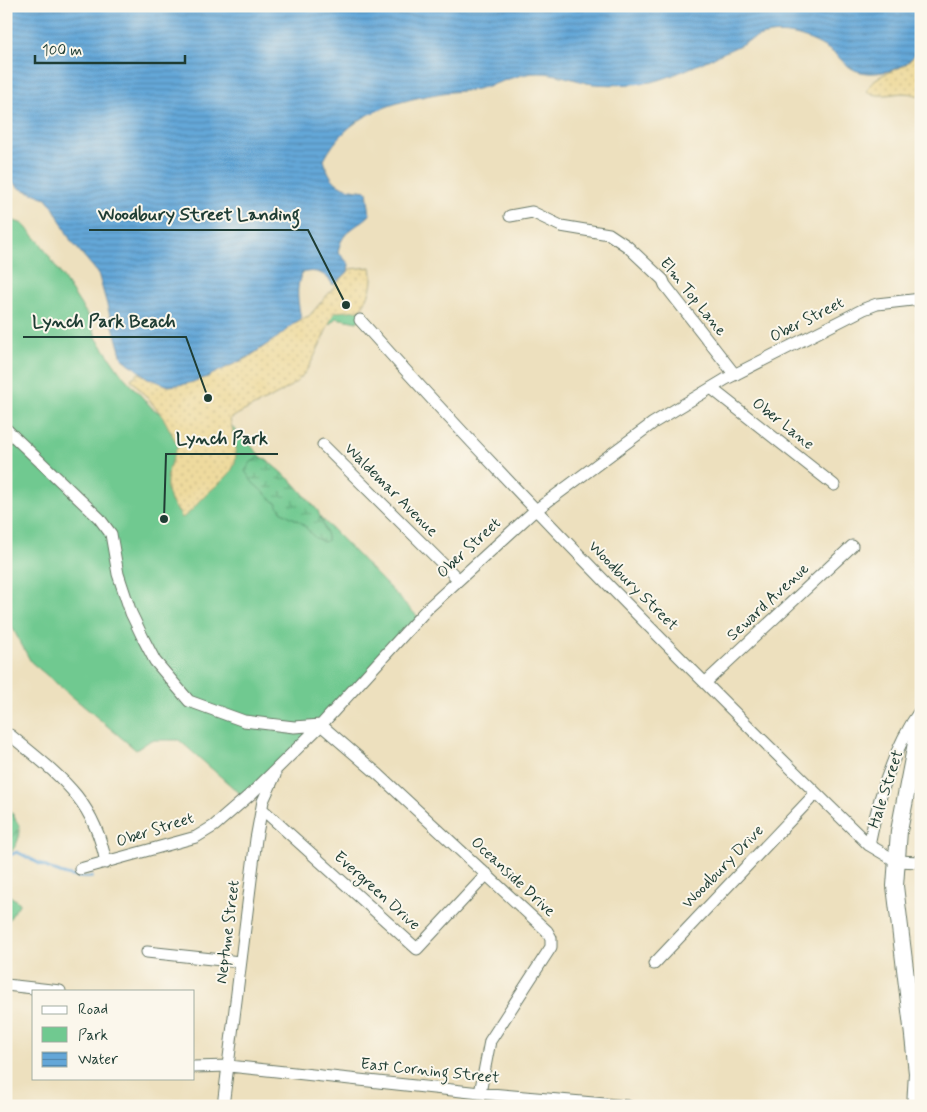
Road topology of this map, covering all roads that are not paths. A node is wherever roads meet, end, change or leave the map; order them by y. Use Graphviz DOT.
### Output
graph roads {
  1 [pos="510,216"];
  2 [pos="921,299"];
  3 [pos="360,320"];
  4 [pos="734,375"];
  5 [pos="711,388"];
  6 [pos="6,429"];
  7 [pos="323,445"];
  8 [pos="834,485"];
  9 [pos="535,510"];
  10 [pos="852,546"];
  11 [pos="458,579"];
  12 [pos="706,682"];
  13 [pos="921,708"];
  14 [pos="921,717"];
  15 [pos="321,725"];
  16 [pos="10,735"];
  17 [pos="918,750"];
  18 [pos="279,767"];
  19 [pos="816,793"];
  20 [pos="262,809"];
  21 [pos="869,845"];
  22 [pos="896,861"];
  23 [pos="921,862"];
  24 [pos="106,863"];
  25 [pos="80,869"];
  26 [pos="487,874"];
  27 [pos="148,952"];
  28 [pos="240,962"];
  29 [pos="654,964"];
  30 [pos="6,985"];
  31 [pos="51,990"];
  32 [pos="915,997"];
  33 [pos="229,1066"];
  34 [pos="195,1067"];
  35 [pos="480,1093"];
  36 [pos="512,1101"];
  37 [pos="223,1106"];
  38 [pos="628,1106"];
  39 [pos="915,1106"];
  1 -- 4 [label="street, Elm Top Lane"];
  2 -- 4 [label="street, Ober Street"];
  3 -- 9 [label="street, Woodbury Street"];
  4 -- 5 [label="street, Ober Street"];
  5 -- 8 [label="street, Ober Lane"];
  5 -- 9 [label="street, Ober Street"];
  6 -- 15 [label="street"];
  7 -- 11 [label="street, Waldemar Avenue"];
  9 -- 11 [label="street, Ober Street"];
  9 -- 12 [label="street, Woodbury Street"];
  10 -- 12 [label="street, Seward Avenue"];
  11 -- 15 [label="street, Ober Street"];
  12 -- 19 [label="street, Woodbury Street"];
  13 -- 21 [label="street, Hale Street"];
  14 -- 17 [label="main road, Hale Street"];
  15 -- 18 [label="street, Ober Street"];
  15 -- 26 [label="street, Oceanside Drive"];
  16 -- 24 [label="street"];
  17 -- 22 [label="main road, Hale Street"];
  18 -- 20 [label="street, Neptune Street"];
  18 -- 24 [label="street, Ober Street"];
  19 -- 21 [label="street, Woodbury Street"];
  19 -- 29 [label="street, Woodbury Drive"];
  20 -- 26 [label="street, Evergreen Drive"];
  20 -- 28 [label="street, Neptune Street"];
  21 -- 22 [label="street, Woodbury Street"];
  22 -- 23 [label="street"];
  22 -- 32 [label="main road, Hale Street"];
  24 -- 25 [label="street, Ober Street"];
  26 -- 35 [label="street, Oceanside Drive"];
  27 -- 28 [label="street"];
  28 -- 33 [label="street, Neptune Street"];
  30 -- 31 [label="street"];
  32 -- 39 [label="main road, Hale Street"];
  33 -- 34 [label="street, East Corning Street"];
  33 -- 35 [label="street, East Corning Street"];
  33 -- 37 [label="street, Neptune Street"];
  35 -- 36 [label="street, East Corning Street"];
  36 -- 38 [label="street, East Corning Street"];
}
